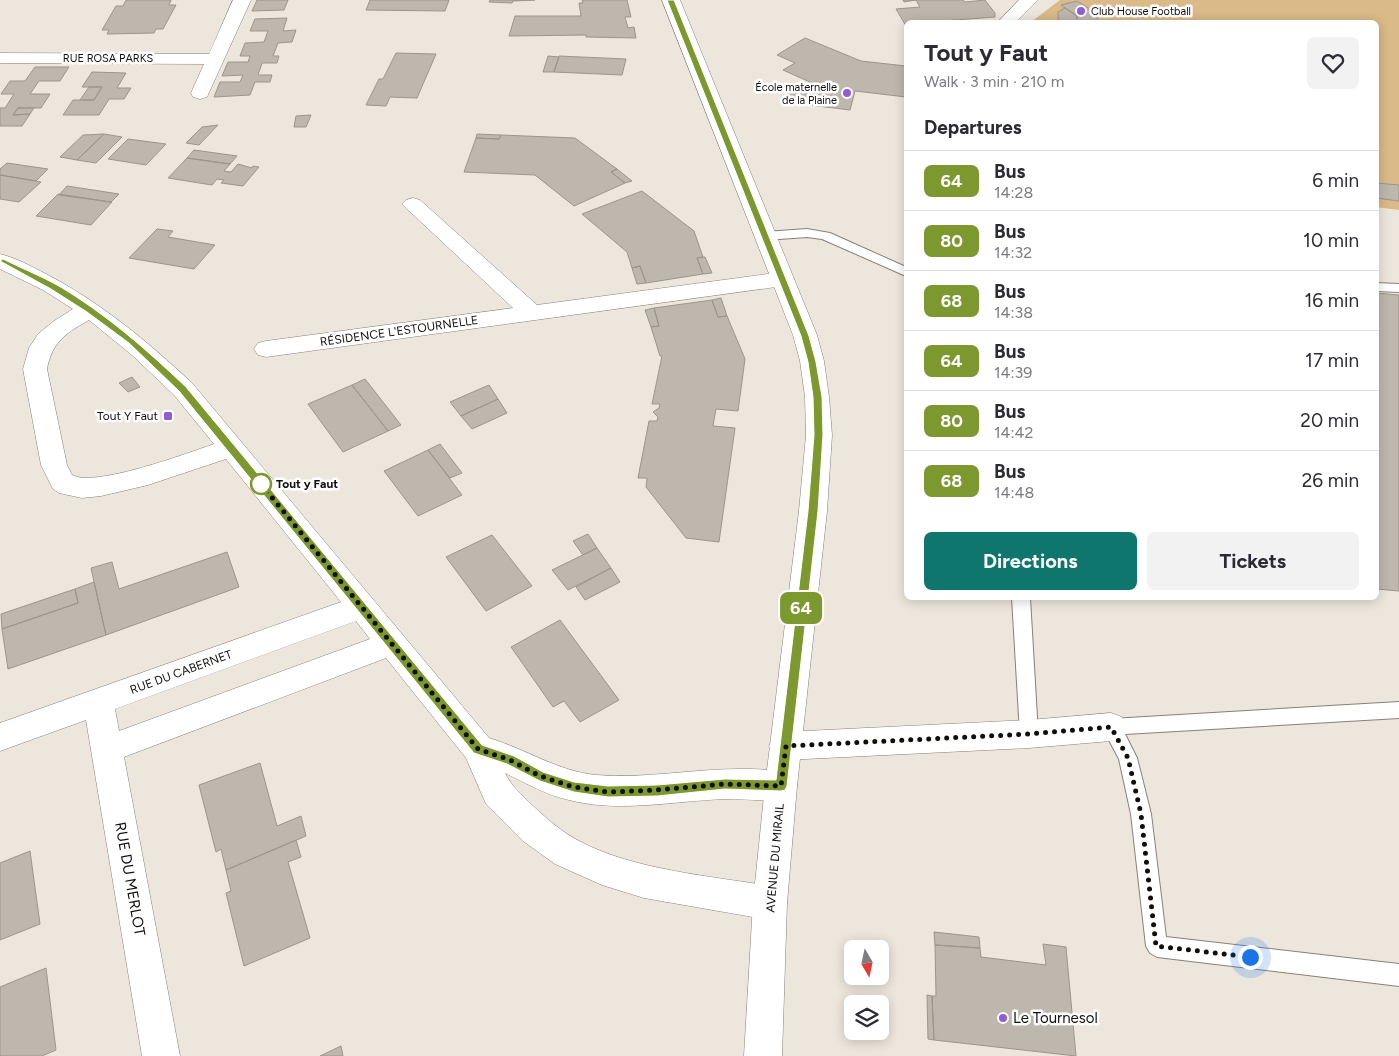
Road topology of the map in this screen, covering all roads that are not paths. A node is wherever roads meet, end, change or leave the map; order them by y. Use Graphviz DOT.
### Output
graph roads {
  1 [pos="242,0"];
  2 [pos="670,0"];
  3 [pos="1029,0"];
  4 [pos="1008,20"];
  5 [pos="0,58"];
  6 [pos="216,59"];
  7 [pos="200,93"];
  8 [pos="413,204"];
  9 [pos="765,236"];
  10 [pos="0,261"];
  11 [pos="904,271"];
  12 [pos="783,280"];
  13 [pos="1379,287"];
  14 [pos="1399,288"];
  15 [pos="90,310"];
  16 [pos="532,313"];
  17 [pos="266,349"];
  18 [pos="231,448"];
  19 [pos="1021,600"];
  20 [pos="362,607"];
  21 [pos="392,643"];
  22 [pos="98,702"];
  23 [pos="1399,710"];
  24 [pos="1111,727"];
  25 [pos="1029,734"];
  26 [pos="0,737"];
  27 [pos="786,746"];
  28 [pos="107,749"];
  29 [pos="478,749"];
  30 [pos="781,786"];
  31 [pos="770,903"];
  32 [pos="1399,975"];
  33 [pos="161,1056"];
  34 [pos="763,1056"];
  1 -- 6 [label="street"];
  2 -- 9 [label="street, AVENUE DU MIRAIL"];
  3 -- 4 [label="street"];
  5 -- 6 [label="street, RUE ROSA PARKS"];
  6 -- 7 [label="street"];
  8 -- 16 [label="street"];
  9 -- 11 [label="lane"];
  9 -- 12 [label="street, AVENUE DU MIRAIL"];
  10 -- 15 [label="street"];
  12 -- 16 [label="street, RÉSIDENCE L'ESTOURNELLE"];
  12 -- 27 [label="street, AVENUE DU MIRAIL"];
  13 -- 14 [label="lane"];
  15 -- 18 [label="street"];
  15 -- 18 [label="street"];
  16 -- 17 [label="street, RÉSIDENCE L'ESTOURNELLE"];
  18 -- 20 [label="street"];
  19 -- 25 [label="lane"];
  20 -- 21 [label="street"];
  20 -- 22 [label="street, RUE DU CABERNET"];
  21 -- 28 [label="street"];
  21 -- 29 [label="street"];
  22 -- 26 [label="street, RUE DU CABERNET"];
  22 -- 28 [label="street, RUE DU MERLOT"];
  23 -- 24 [label="lane"];
  24 -- 25 [label="street"];
  24 -- 32 [label="lane"];
  25 -- 27 [label="street"];
  27 -- 30 [label="street, AVENUE DU MIRAIL"];
  28 -- 33 [label="street, RUE DU MERLOT"];
  29 -- 30 [label="street"];
  29 -- 31 [label="street"];
  30 -- 31 [label="street, AVENUE DU MIRAIL"];
  31 -- 34 [label="street, AVENUE DU MIRAIL"];
}
